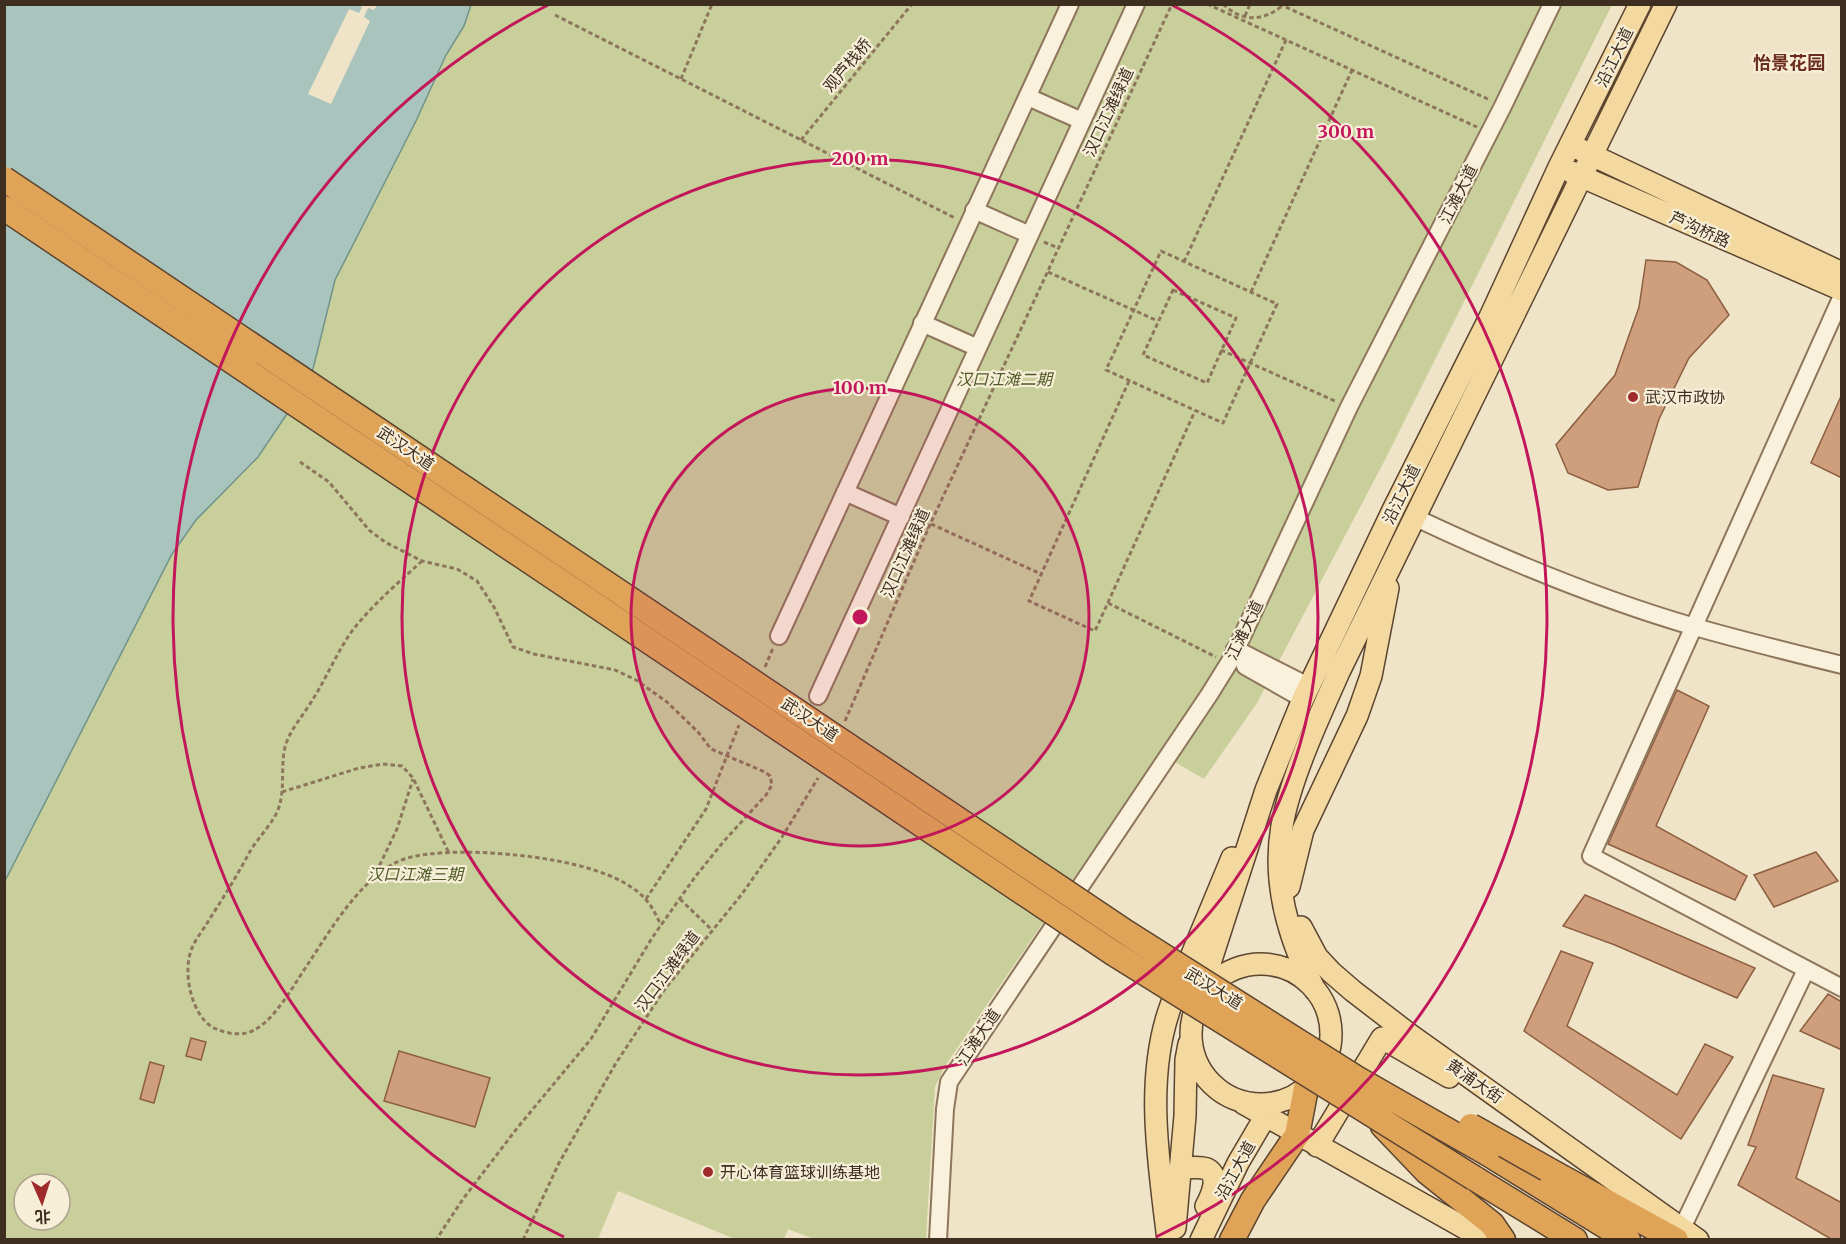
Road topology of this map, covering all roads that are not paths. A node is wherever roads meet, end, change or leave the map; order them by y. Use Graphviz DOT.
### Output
graph roads {
  1 [pos="1070,4"];
  2 [pos="1136,4"];
  3 [pos="1552,4"];
  4 [pos="1640,4"];
  5 [pos="1666,4"];
  6 [pos="1028,97"];
  7 [pos="1082,121"];
  8 [pos="1570,145"];
  9 [pos="1592,155"];
  10 [pos="1559,167"];
  11 [pos="1581,177"];
  12 [pos="4,179"];
  13 [pos="4,208"];
  14 [pos="974,210"];
  15 [pos="1030,236"];
  16 [pos="1842,273"];
  17 [pos="1842,290"];
  18 [pos="1842,296"];
  19 [pos="922,323"];
  20 [pos="978,348"];
  21 [pos="845,492"];
  22 [pos="900,517"];
  23 [pos="1414,517"];
  24 [pos="1393,561"];
  25 [pos="1694,627"];
  26 [pos="778,636"];
  27 [pos="1232,657"];
  28 [pos="1842,665"];
  29 [pos="1306,693"];
  30 [pos="818,696"];
  31 [pos="1266,790"];
  32 [pos="1288,891"];
  33 [pos="1286,917"];
  34 [pos="1806,969"];
  35 [pos="1842,988"];
  36 [pos="1315,990"];
  37 [pos="1201,1000"];
  38 [pos="1191,1035"];
  39 [pos="1356,1078"];
  40 [pos="1306,1088"];
  41 [pos="1502,1100"];
  42 [pos="1269,1110"];
  43 [pos="1371,1113"];
  44 [pos="1307,1140"];
  45 [pos="1181,1168"];
  46 [pos="1685,1236"];
  47 [pos="938,1239"];
  48 [pos="1168,1239"];
  49 [pos="1173,1239"];
  50 [pos="1196,1239"];
  51 [pos="1201,1239"];
  52 [pos="1232,1239"];
  53 [pos="1486,1239"];
  54 [pos="1503,1239"];
  55 [pos="1575,1239"];
  56 [pos="1628,1239"];
  1 -- 6 [label="street"];
  2 -- 7 [label="street"];
  3 -- 27 [label="street, 江滩大道"];
  4 -- 8 [label="main road, 沿江大道"];
  5 -- 9 [label="main road, 沿江大道"];
  6 -- 7 [label="street"];
  6 -- 14 [label="street"];
  7 -- 15 [label="street"];
  8 -- 9 [label="main road, 芦沟桥路"];
  8 -- 10 [label="main road, 沿江大道"];
  9 -- 11 [label="main road, 沿江大道"];
  9 -- 16 [label="main road, 芦沟桥路"];
  10 -- 11 [label="main road, 芦沟桥路"];
  10 -- 29 [label="main road, 沿江大道"];
  11 -- 17 [label="main road, 芦沟桥路"];
  11 -- 23 [label="main road, 沿江大道"];
  12 -- 39 [label="highway, 武汉大道, bridge"];
  13 -- 43 [label="highway, 武汉大道, bridge"];
  14 -- 15 [label="street"];
  14 -- 19 [label="street"];
  15 -- 20 [label="street"];
  18 -- 25 [label="street"];
  19 -- 20 [label="street"];
  19 -- 21 [label="street"];
  20 -- 22 [label="street"];
  21 -- 22 [label="street"];
  21 -- 26 [label="street"];
  22 -- 30 [label="street"];
  23 -- 24 [label="main road, 沿江大道"];
  23 -- 25 [label="street"];
  24 -- 32 [label="main road"];
  24 -- 33 [label="main road, 沿江大道"];
  25 -- 28 [label="street"];
  25 -- 34 [label="street"];
  27 -- 29 [label="street"];
  27 -- 47 [label="street, 江滩大道"];
  29 -- 31 [label="main road, 沿江大道"];
  31 -- 37 [label="main road, 沿江大道"];
  31 -- 48 [label="main road"];
  32 -- 33 [label="main road"];
  32 -- 41 [label="main road, 黄浦大街"];
  33 -- 36 [label="main road, 沿江大道"];
  34 -- 35 [label="street"];
  34 -- 46 [label="street"];
  36 -- 37 [label="main road"];
  36 -- 40 [label="main road"];
  37 -- 38 [label="main road"];
  38 -- 42 [label="main road"];
  38 -- 45 [label="main road"];
  39 -- 46 [label="highway, bridge"];
  39 -- 56 [label="highway, 武汉大道, bridge"];
  40 -- 42 [label="main road"];
  40 -- 44 [label="highway"];
  41 -- 44 [label="main road"];
  41 -- 46 [label="main road, 黄浦大街"];
  42 -- 44 [label="main road"];
  42 -- 51 [label="main road, 沿江大道"];
  43 -- 54 [label="highway, bridge"];
  43 -- 55 [label="highway, 武汉大道, bridge"];
  44 -- 52 [label="highway"];
  44 -- 53 [label="main road"];
  45 -- 49 [label="main road"];
  45 -- 50 [label="main road"];
}
